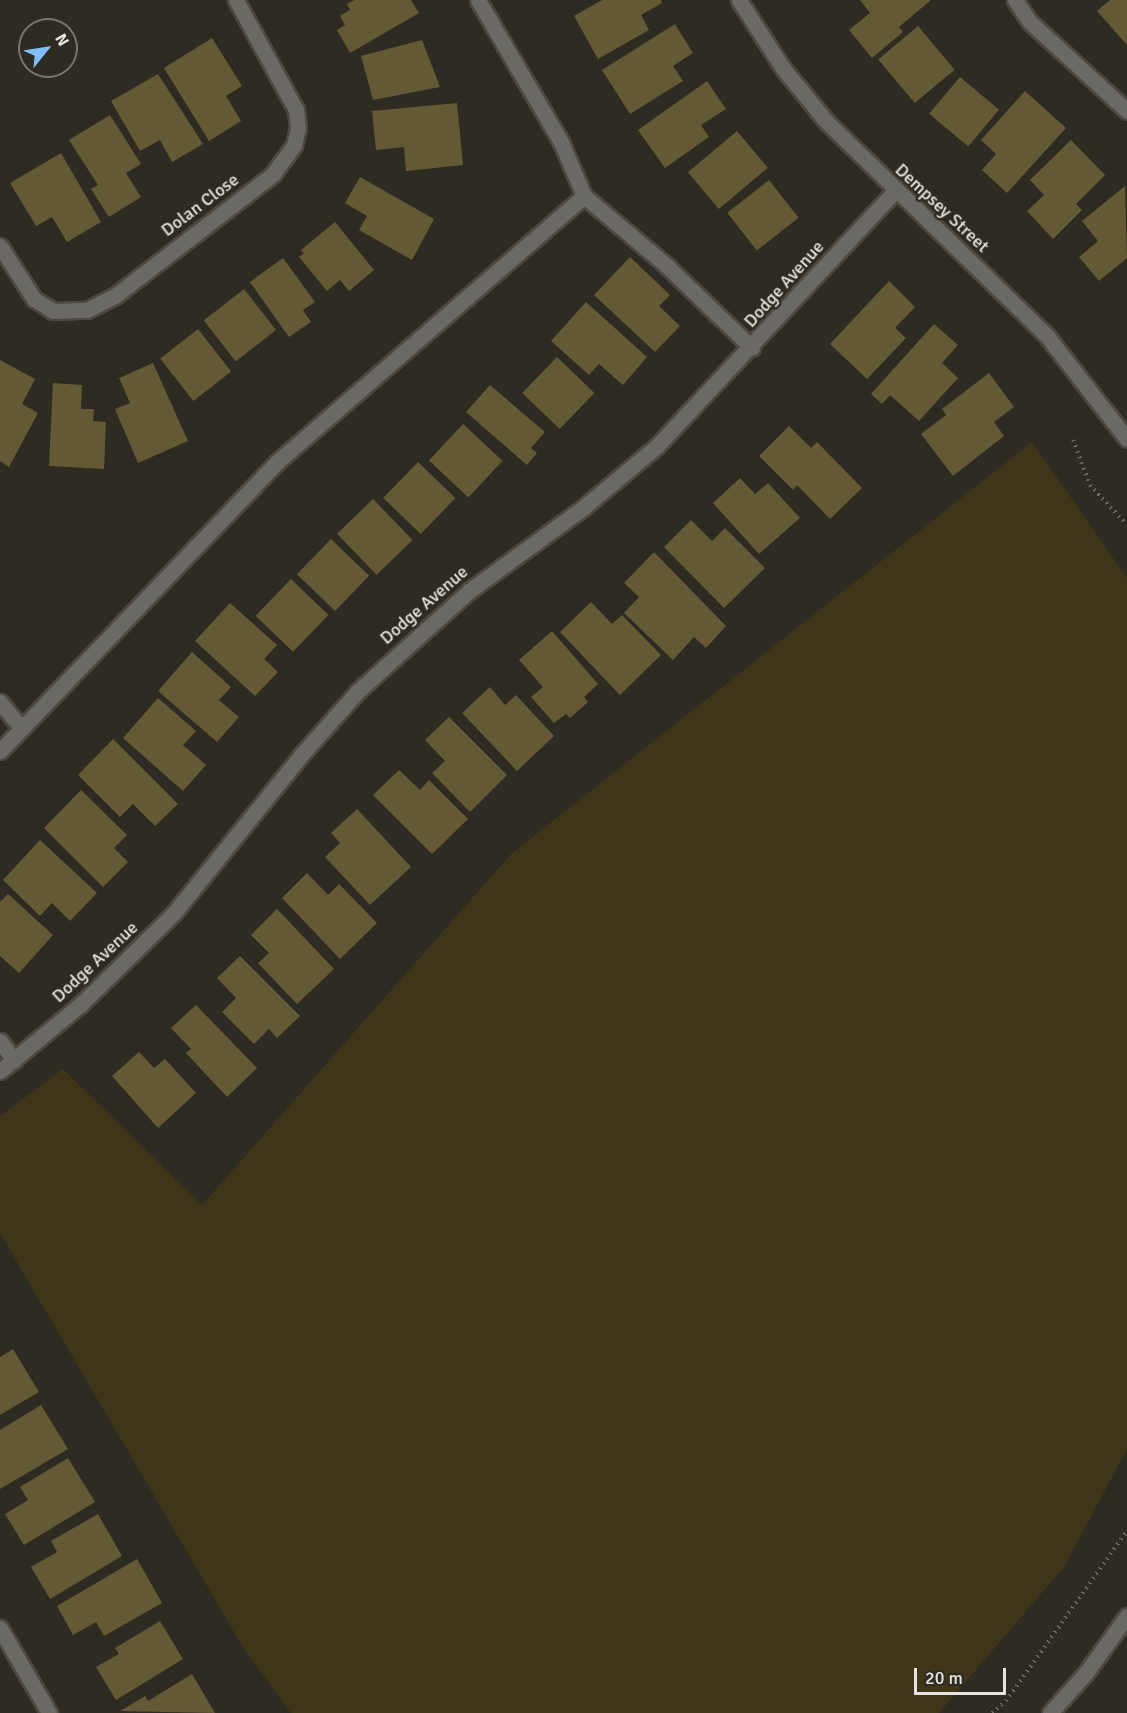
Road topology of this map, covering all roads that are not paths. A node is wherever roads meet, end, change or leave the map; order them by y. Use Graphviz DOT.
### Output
graph roads {
  1 [pos="236,0"];
  2 [pos="478,0"];
  3 [pos="739,0"];
  4 [pos="1015,0"];
  5 [pos="1127,111"];
  6 [pos="896,191"];
  7 [pos="584,196"];
  8 [pos="0,246"];
  9 [pos="752,348"];
  10 [pos="1127,439"];
  11 [pos="0,702"];
  12 [pos="21,728"];
  13 [pos="0,751"];
  14 [pos="0,1041"];
  15 [pos="14,1060"];
  16 [pos="0,1071"];
  17 [pos="1127,1616"];
  18 [pos="0,1628"];
  19 [pos="49,1713"];
  20 [pos="1050,1713"];
  1 -- 8 [label="street, Dolan Close"];
  2 -- 7 [label="street"];
  3 -- 6 [label="street, Dempsey Street"];
  4 -- 5 [label="street"];
  6 -- 9 [label="street, Dodge Avenue"];
  6 -- 10 [label="street, Dempsey Street"];
  7 -- 9 [label="street"];
  7 -- 12 [label="street"];
  9 -- 15 [label="street, Dodge Avenue"];
  11 -- 12 [label="street"];
  12 -- 13 [label="street"];
  14 -- 15 [label="street"];
  15 -- 16 [label="street, Dodge Avenue"];
  17 -- 20 [label="street"];
  18 -- 19 [label="street"];
}
